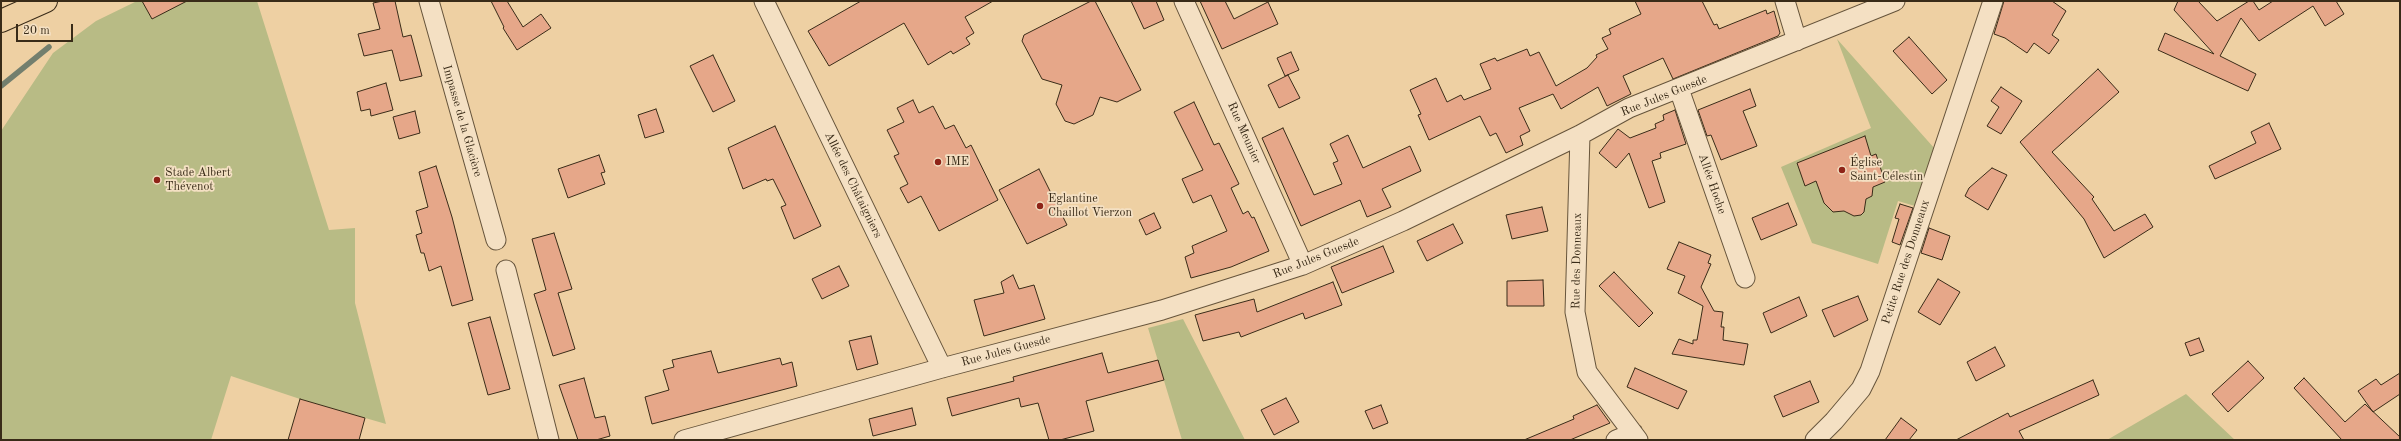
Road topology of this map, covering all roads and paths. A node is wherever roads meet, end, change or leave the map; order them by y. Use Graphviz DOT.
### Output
graph roads {
  1 [pos="46,1"];
  2 [pos="429,1"];
  3 [pos="764,1"];
  4 [pos="1184,1"];
  5 [pos="1785,1"];
  6 [pos="1895,1"];
  7 [pos="1993,1"];
  8 [pos="1,21"];
  9 [pos="1797,41"];
  10 [pos="1680,89"];
  11 [pos="1580,135"];
  12 [pos="496,240"];
  13 [pos="1303,265"];
  14 [pos="506,270"];
  15 [pos="1745,278"];
  16 [pos="942,368"];
  17 [pos="1629,438"];
  18 [pos="549,440"];
  19 [pos="684,440"];
  20 [pos="1815,440"];
  1 -- 8 [label="main road"];
  2 -- 12 [label="street, Impasse de la Glacière"];
  3 -- 16 [label="street, Allée des Châtaigniers"];
  4 -- 13 [label="street, Rue Meunier"];
  5 -- 9 [label="street"];
  6 -- 9 [label="street, Rue Jules Guesde"];
  7 -- 20 [label="street, Petite Rue des Donneaux"];
  9 -- 10 [label="street, Rue Jules Guesde"];
  10 -- 11 [label="street, Rue Jules Guesde"];
  10 -- 15 [label="street, Allée Hoche"];
  11 -- 13 [label="street, Rue Jules Guesde"];
  11 -- 17 [label="street, Rue des Donneaux"];
  13 -- 16 [label="street, Rue Jules Guesde"];
  14 -- 18 [label="street"];
  16 -- 19 [label="street, Rue Jules Guesde"];
}
